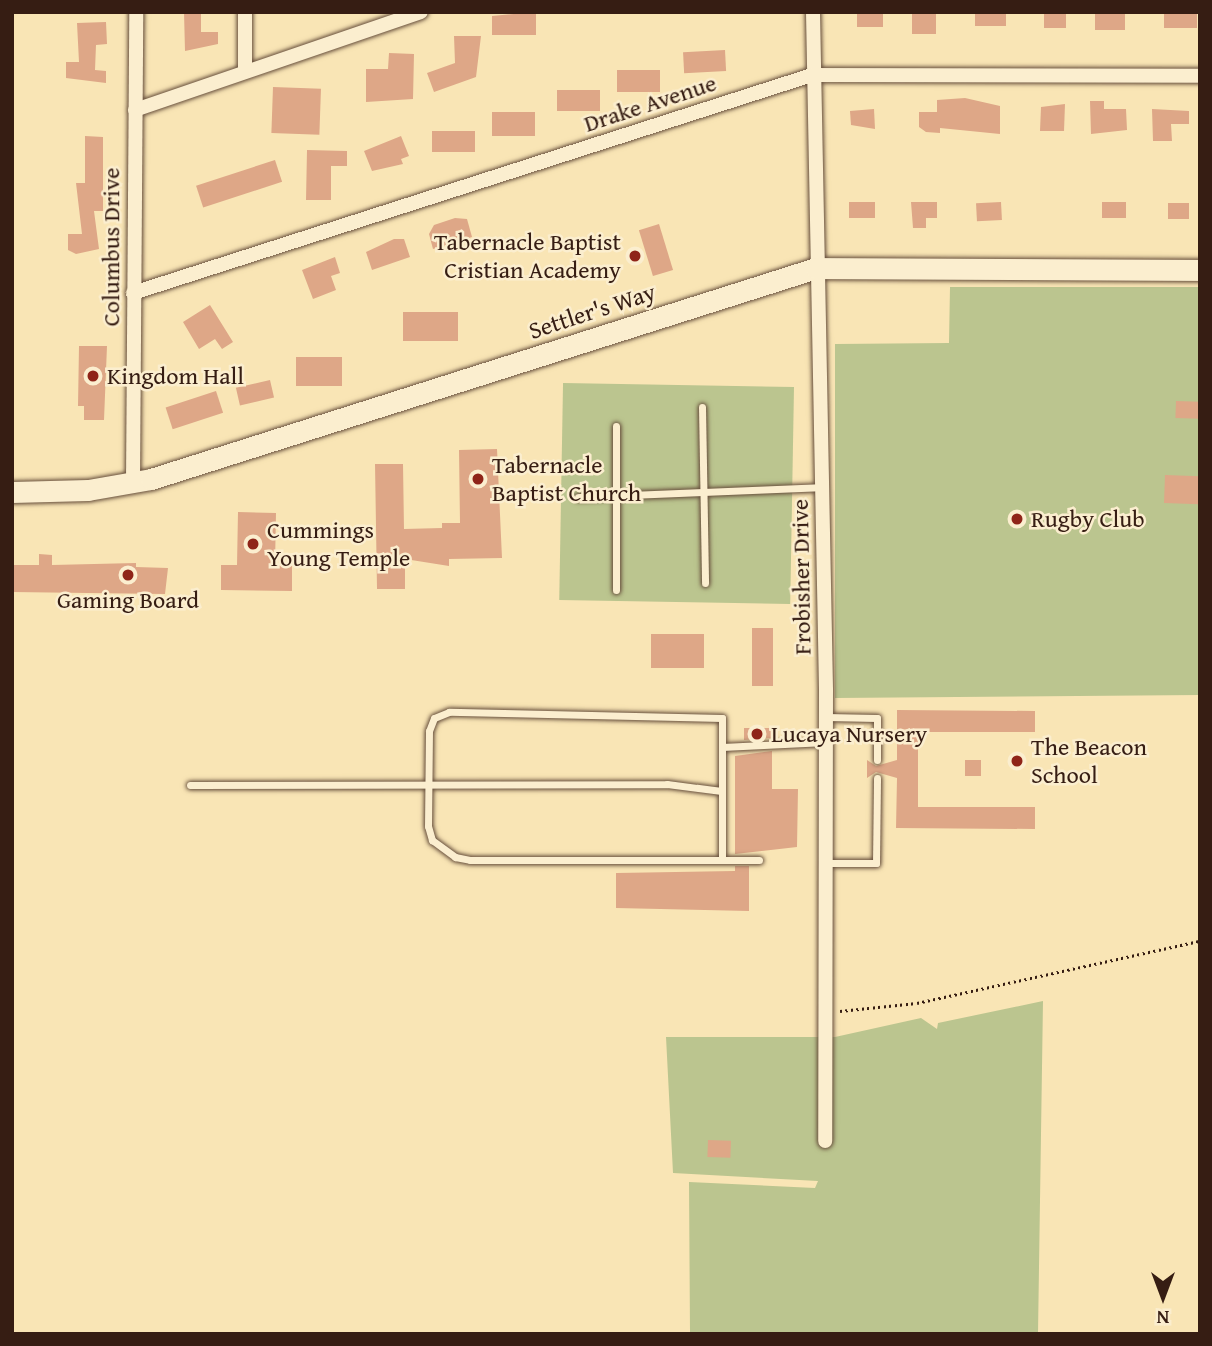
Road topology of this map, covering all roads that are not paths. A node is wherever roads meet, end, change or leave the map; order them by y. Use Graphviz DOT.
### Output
graph roads {
  1 [pos="135,12"];
  2 [pos="245,12"];
  3 [pos="421,12"];
  4 [pos="813,12"];
  5 [pos="245,71"];
  6 [pos="812,75"];
  7 [pos="1200,76"];
  8 [pos="135,110"];
  9 [pos="816,268"];
  10 [pos="1200,270"];
  11 [pos="134,293"];
  12 [pos="702,407"];
  13 [pos="616,426"];
  14 [pos="133,482"];
  15 [pos="822,488"];
  16 [pos="12,492"];
  17 [pos="703,492"];
  18 [pos="616,496"];
  19 [pos="578,498"];
  20 [pos="705,583"];
  21 [pos="616,590"];
  22 [pos="826,717"];
  23 [pos="826,742"];
  24 [pos="722,747"];
  25 [pos="877,760"];
  26 [pos="877,778"];
  27 [pos="428,782"];
  28 [pos="190,785"];
  29 [pos="722,791"];
  30 [pos="722,860"];
  31 [pos="759,860"];
  32 [pos="826,863"];
  33 [pos="825,1140"];
  1 -- 8 [label="street, Columbus Drive"];
  2 -- 5 [label="street"];
  3 -- 5 [label="street"];
  4 -- 6 [label="street, Frobisher Drive"];
  5 -- 8 [label="street"];
  6 -- 7 [label="street, Drake Avenue"];
  6 -- 9 [label="street, Frobisher Drive"];
  6 -- 11 [label="street, Drake Avenue"];
  8 -- 11 [label="street, Columbus Drive"];
  9 -- 10 [label="main road, Settler's Way"];
  9 -- 14 [label="main road, Settler's Way"];
  9 -- 15 [label="street, Frobisher Drive"];
  11 -- 14 [label="street, Columbus Drive"];
  12 -- 17 [label="lane"];
  13 -- 18 [label="lane"];
  14 -- 16 [label="main road, Settler's Way"];
  15 -- 17 [label="lane"];
  15 -- 22 [label="street, Frobisher Drive"];
  17 -- 18 [label="lane"];
  17 -- 20 [label="lane"];
  18 -- 19 [label="lane"];
  18 -- 21 [label="lane"];
  22 -- 23 [label="street, Frobisher Drive"];
  22 -- 25 [label="lane"];
  23 -- 24 [label="lane"];
  23 -- 32 [label="street, Frobisher Drive"];
  24 -- 27 [label="lane"];
  24 -- 29 [label="lane"];
  26 -- 32 [label="lane"];
  27 -- 28 [label="lane"];
  27 -- 29 [label="lane"];
  27 -- 30 [label="lane"];
  29 -- 30 [label="lane"];
  30 -- 31 [label="lane"];
  32 -- 33 [label="street, Frobisher Drive"];
}
